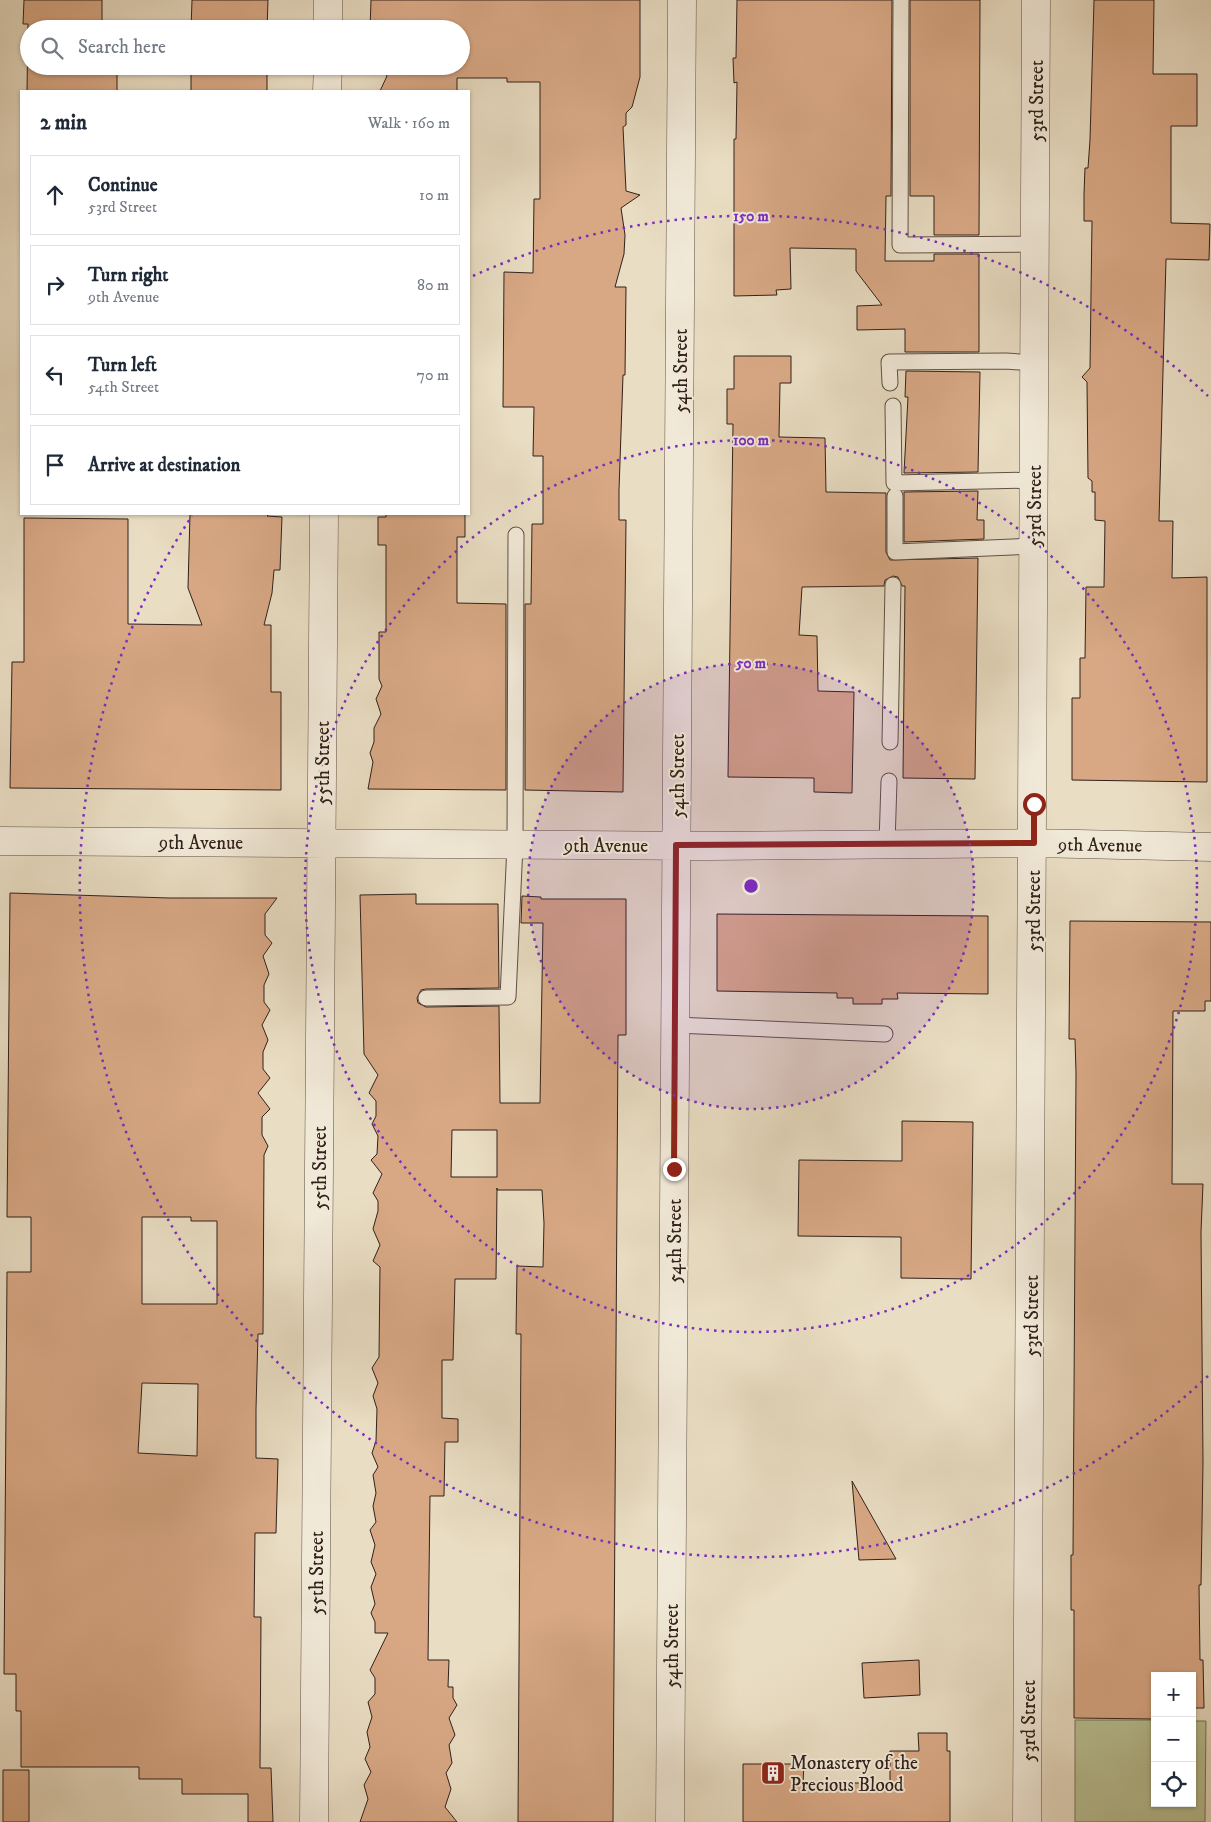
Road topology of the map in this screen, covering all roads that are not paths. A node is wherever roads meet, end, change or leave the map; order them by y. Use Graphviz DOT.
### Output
graph roads {
  1 [pos="328,0"];
  2 [pos="682,0"];
  3 [pos="901,0"];
  4 [pos="1036,0"];
  5 [pos="328,20"];
  6 [pos="328,75"];
  7 [pos="327,90"];
  8 [pos="1035,244"];
  9 [pos="1034,363"];
  10 [pos="890,383"];
  11 [pos="892,406"];
  12 [pos="1034,480"];
  13 [pos="895,496"];
  14 [pos="324,515"];
  15 [pos="516,535"];
  16 [pos="1034,546"];
  17 [pos="893,585"];
  18 [pos="890,742"];
  19 [pos="889,781"];
  20 [pos="0,841"];
  21 [pos="322,843"];
  22 [pos="1034,843"];
  23 [pos="515,844"];
  24 [pos="887,844"];
  25 [pos="676,845"];
  26 [pos="1211,847"];
  27 [pos="426,998"];
  28 [pos="675,1025"];
  29 [pos="884,1034"];
  30 [pos="314,1822"];
  31 [pos="670,1822"];
  32 [pos="1027,1822"];
  1 -- 5 [label="street"];
  2 -- 25 [label="street, 54th Street"];
  3 -- 8 [label="lane"];
  4 -- 8 [label="street, 53rd Street"];
  6 -- 7 [label="street"];
  8 -- 9 [label="street, 53rd Street"];
  9 -- 10 [label="lane"];
  9 -- 12 [label="street, 53rd Street"];
  11 -- 12 [label="lane"];
  12 -- 16 [label="street, 53rd Street"];
  13 -- 16 [label="lane"];
  14 -- 21 [label="street, 55th Street"];
  15 -- 23 [label="lane"];
  16 -- 22 [label="street, 53rd Street"];
  17 -- 18 [label="lane"];
  19 -- 24 [label="lane"];
  20 -- 21 [label="street, 9th Avenue"];
  21 -- 23 [label="street, 9th Avenue"];
  21 -- 30 [label="street, 55th Street"];
  22 -- 24 [label="street, 9th Avenue"];
  22 -- 26 [label="street, 9th Avenue"];
  22 -- 32 [label="street, 53rd Street"];
  23 -- 25 [label="street, 9th Avenue"];
  23 -- 27 [label="lane"];
  24 -- 25 [label="street, 9th Avenue"];
  25 -- 28 [label="street, 54th Street"];
  28 -- 29 [label="lane"];
  28 -- 31 [label="street, 54th Street"];
}
